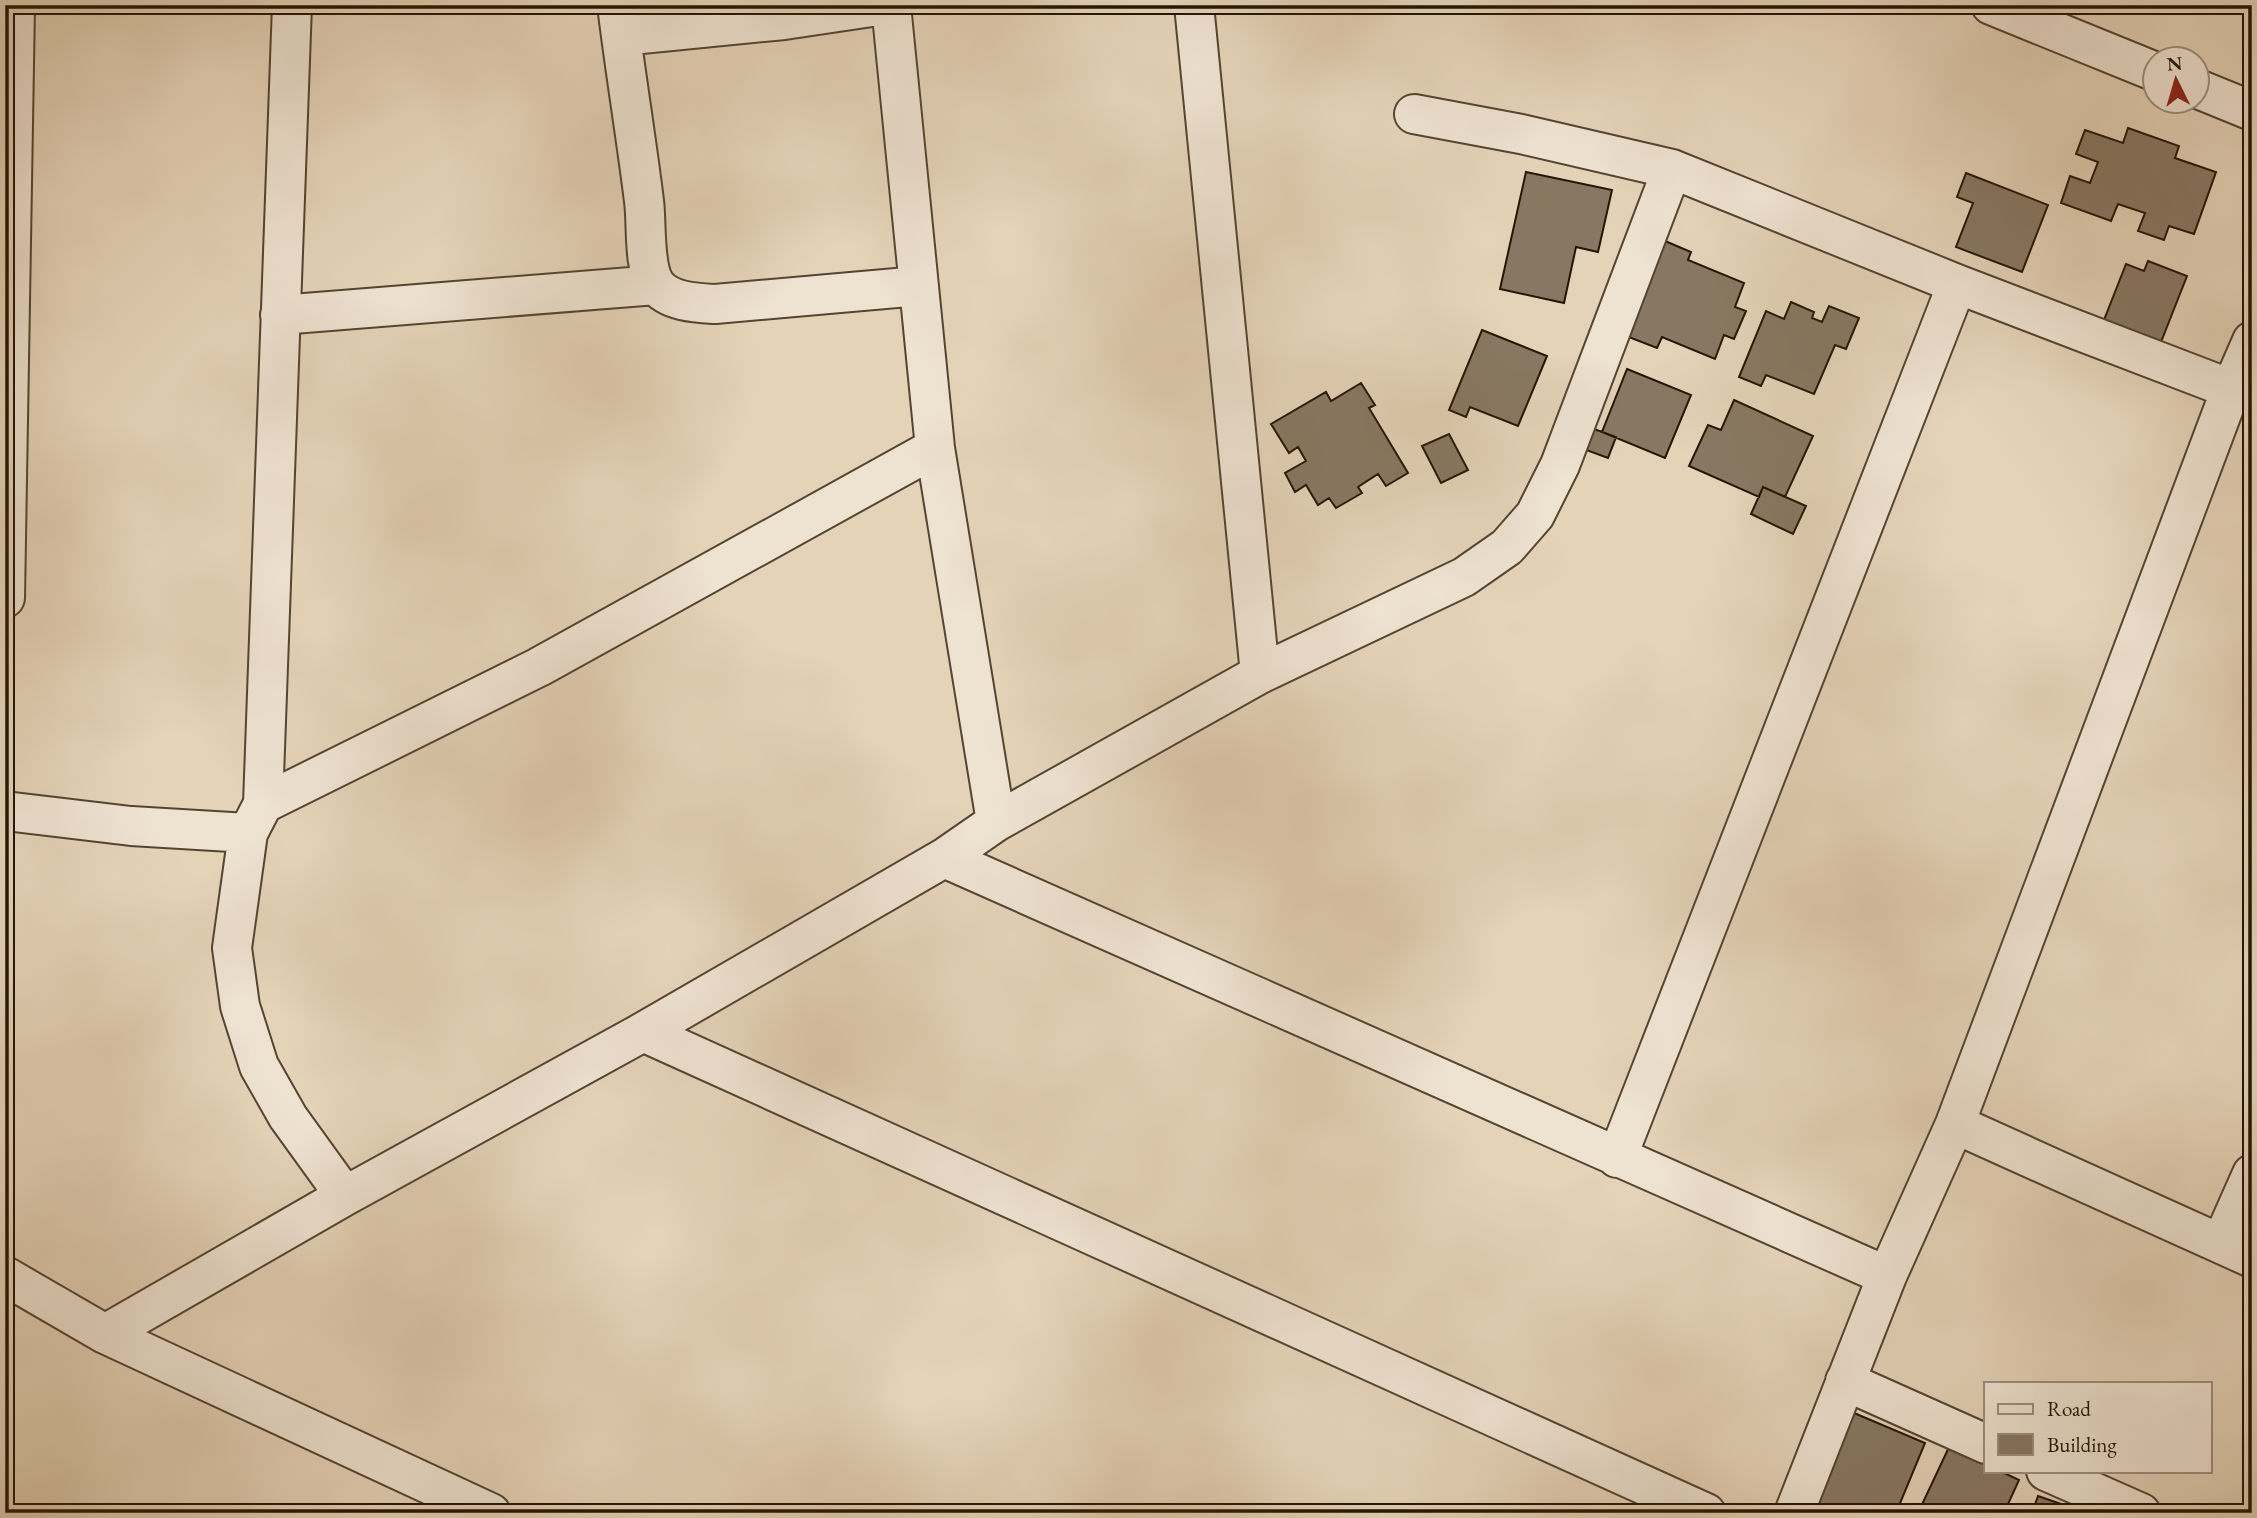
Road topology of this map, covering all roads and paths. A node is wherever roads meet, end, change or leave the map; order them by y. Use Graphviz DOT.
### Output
graph roads {
  1 [pos="15,5"];
  2 [pos="292,5"];
  3 [pos="884,5"];
  4 [pos="891,5"];
  5 [pos="1194,5"];
  6 [pos="1992,5"];
  7 [pos="619,20"];
  8 [pos="2142,67"];
  9 [pos="2212,95"];
  10 [pos="2252,111"];
  11 [pos="1414,114"];
  12 [pos="1672,169"];
  13 [pos="656,285"];
  14 [pos="1957,285"];
  15 [pos="919,286"];
  16 [pos="280,315"];
  17 [pos="2252,341"];
  18 [pos="2231,389"];
  19 [pos="935,449"];
  20 [pos="5,598"];
  21 [pos="1260,674"];
  22 [pos="5,811"];
  23 [pos="255,819"];
  24 [pos="996,822"];
  25 [pos="944,858"];
  26 [pos="643,1032"];
  27 [pos="1955,1124"];
  28 [pos="1617,1158"];
  29 [pos="2252,1174"];
  30 [pos="345,1196"];
  31 [pos="2236,1251"];
  32 [pos="5,1276"];
  33 [pos="1887,1276"];
  34 [pos="105,1334"];
  35 [pos="1845,1381"];
  36 [pos="1984,1443"];
  37 [pos="2048,1472"];
  38 [pos="491,1513"];
  39 [pos="1706,1513"];
  40 [pos="1794,1513"];
  41 [pos="2141,1513"];
  1 -- 20 [label="street"];
  2 -- 16 [label="street"];
  3 -- 7 [label="street"];
  4 -- 15 [label="street"];
  5 -- 21 [label="street"];
  6 -- 8 [label="street"];
  7 -- 13 [label="street"];
  9 -- 10 [label="street"];
  11 -- 12 [label="street"];
  12 -- 14 [label="street"];
  12 -- 21 [label="street"];
  13 -- 15 [label="street"];
  13 -- 16 [label="street"];
  14 -- 18 [label="street"];
  14 -- 28 [label="street"];
  15 -- 19 [label="street"];
  16 -- 23 [label="street"];
  17 -- 18 [label="street"];
  18 -- 27 [label="street"];
  19 -- 23 [label="street"];
  19 -- 24 [label="street"];
  21 -- 24 [label="street"];
  22 -- 23 [label="street"];
  23 -- 30 [label="street"];
  24 -- 25 [label="street"];
  25 -- 26 [label="street"];
  25 -- 28 [label="street"];
  26 -- 30 [label="street"];
  26 -- 39 [label="street"];
  27 -- 31 [label="street"];
  27 -- 33 [label="street"];
  28 -- 33 [label="street"];
  29 -- 31 [label="street"];
  30 -- 34 [label="street"];
  32 -- 34 [label="street"];
  33 -- 35 [label="street"];
  34 -- 38 [label="street"];
  35 -- 36 [label="street"];
  35 -- 40 [label="street"];
  37 -- 41 [label="street"];
}
